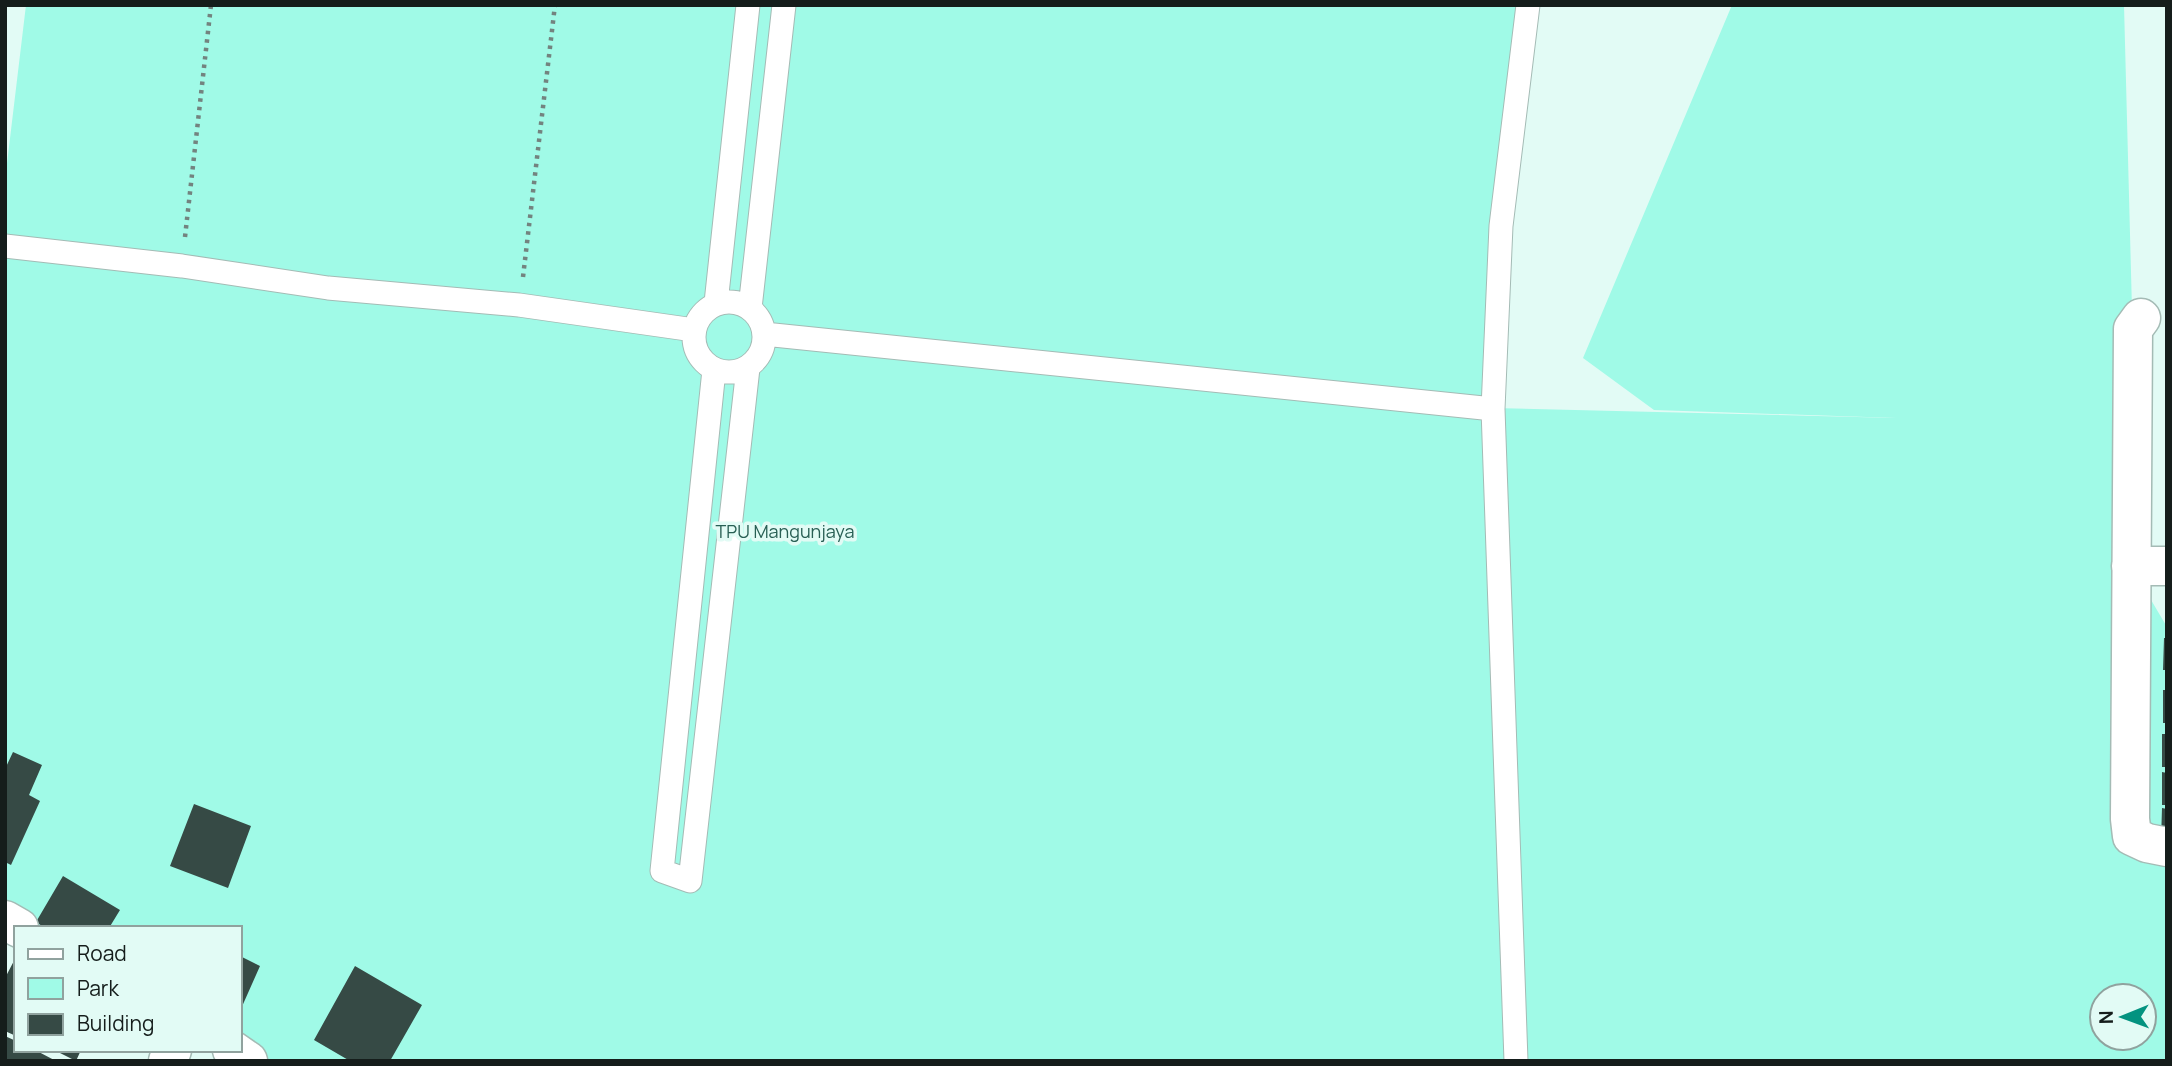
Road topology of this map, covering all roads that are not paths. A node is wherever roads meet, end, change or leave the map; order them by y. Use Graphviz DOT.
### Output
graph roads {
  1 [pos="748,5"];
  2 [pos="784,5"];
  3 [pos="1528,5"];
  4 [pos="5,246"];
  5 [pos="716,303"];
  6 [pos="750,308"];
  7 [pos="2141,318"];
  8 [pos="694,330"];
  9 [pos="764,334"];
  10 [pos="748,368"];
  11 [pos="714,370"];
  12 [pos="1493,409"];
  13 [pos="2149,566"];
  14 [pos="2167,847"];
  15 [pos="1516,1061"];
  1 -- 5 [label="lane"];
  2 -- 6 [label="lane"];
  3 -- 12 [label="lane"];
  4 -- 8 [label="lane"];
  5 -- 6 [label="lane"];
  5 -- 8 [label="lane"];
  6 -- 9 [label="lane"];
  7 -- 13 [label="street"];
  8 -- 11 [label="lane"];
  9 -- 10 [label="lane"];
  9 -- 12 [label="lane"];
  10 -- 11 [label="lane"];
  10 -- 11 [label="lane"];
  12 -- 15 [label="lane"];
  13 -- 14 [label="street"];
}
